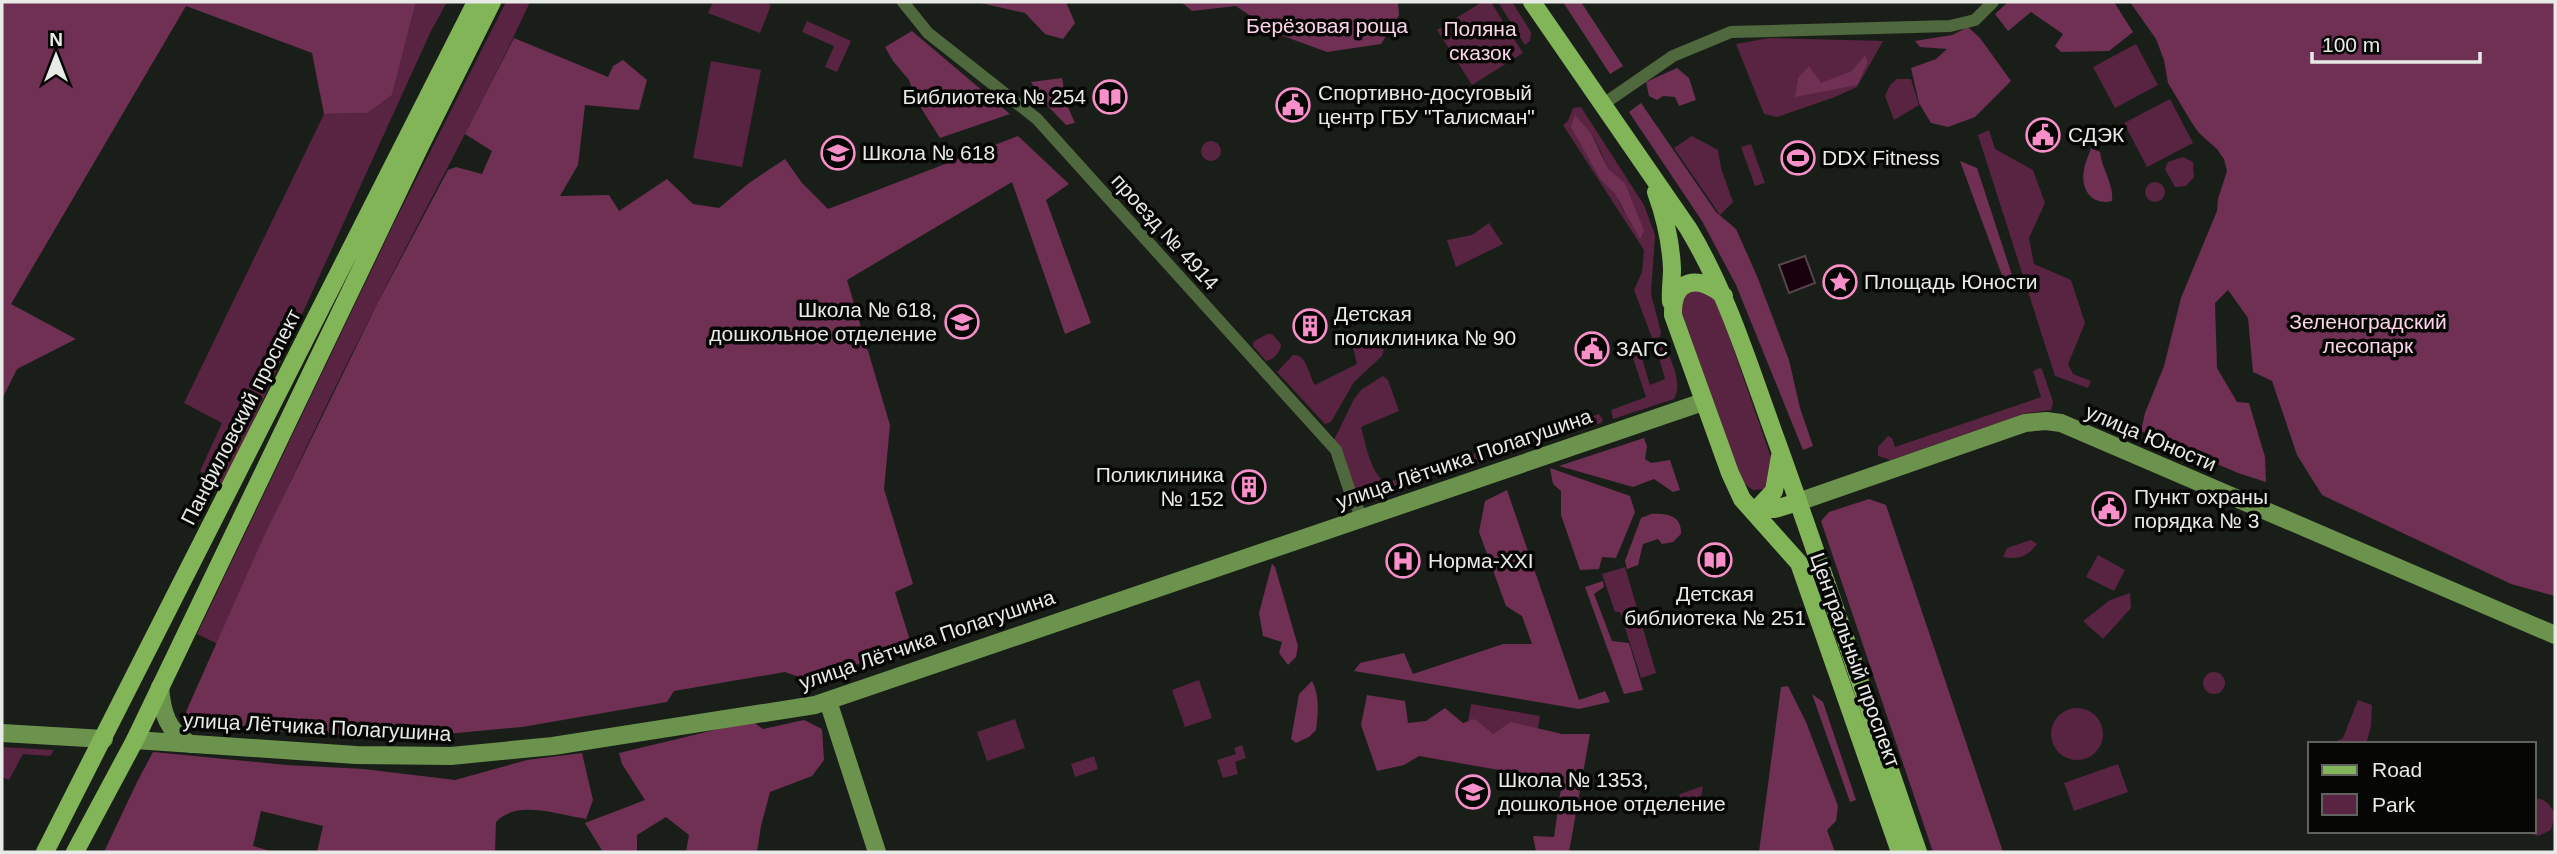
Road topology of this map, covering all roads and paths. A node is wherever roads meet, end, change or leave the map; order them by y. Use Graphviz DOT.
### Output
graph roads {
  1 [pos="476,2"];
  2 [pos="492,2"];
  3 [pos="903,2"];
  4 [pos="1532,2"];
  5 [pos="1993,2"];
  6 [pos="1602,105"];
  7 [pos="1648,169"];
  8 [pos="1724,296"];
  9 [pos="1673,315"];
  10 [pos="1703,402"];
  11 [pos="1780,450"];
  12 [pos="1742,499"];
  13 [pos="1798,502"];
  14 [pos="1758,508"];
  15 [pos="1363,517"];
  16 [pos="2555,635"];
  17 [pos="160,687"];
  18 [pos="828,701"];
  19 [pos="2,733"];
  20 [pos="104,739"];
  21 [pos="135,740"];
  22 [pos="190,744"];
  23 [pos="46,852"];
  24 [pos="75,852"];
  25 [pos="877,852"];
  26 [pos="1900,852"];
  27 [pos="1918,852"];
  1 -- 20 [label="main road, Панфиловский проспект"];
  2 -- 17 [label="main road, Панфиловский проспект"];
  3 -- 15 [label="street, проезд № 4914"];
  4 -- 6 [label="main road"];
  5 -- 6 [label="street"];
  6 -- 7 [label="main road"];
  7 -- 8 [label="main road, Центральный проспект"];
  7 -- 9 [label="main road, Центральный проспект"];
  8 -- 9 [label="main road"];
  8 -- 11 [label="main road, Центральный проспект"];
  9 -- 10 [label="main road, Центральный проспект"];
  10 -- 12 [label="main road, Центральный проспект"];
  10 -- 15 [label="street, улица Лётчика Полагушина"];
  11 -- 13 [label="main road, Центральный проспект"];
  11 -- 14 [label="main road"];
  12 -- 14 [label="main road"];
  12 -- 26 [label="main road, Центральный проспект"];
  13 -- 14 [label="main road"];
  13 -- 16 [label="street, улица Юности"];
  13 -- 27 [label="main road, Центральный проспект"];
  15 -- 18 [label="street, улица Лётчика Полагушина"];
  17 -- 21 [label="main road, Панфиловский проспект"];
  17 -- 22 [label="street"];
  18 -- 22 [label="street, улица Лётчика Полагушина"];
  18 -- 25 [label="street"];
  19 -- 20 [label="street"];
  20 -- 21 [label="main road"];
  20 -- 23 [label="main road, Панфиловский проспект"];
  21 -- 22 [label="street, улица Лётчика Полагушина"];
  21 -- 24 [label="main road, Панфиловский проспект"];
}
